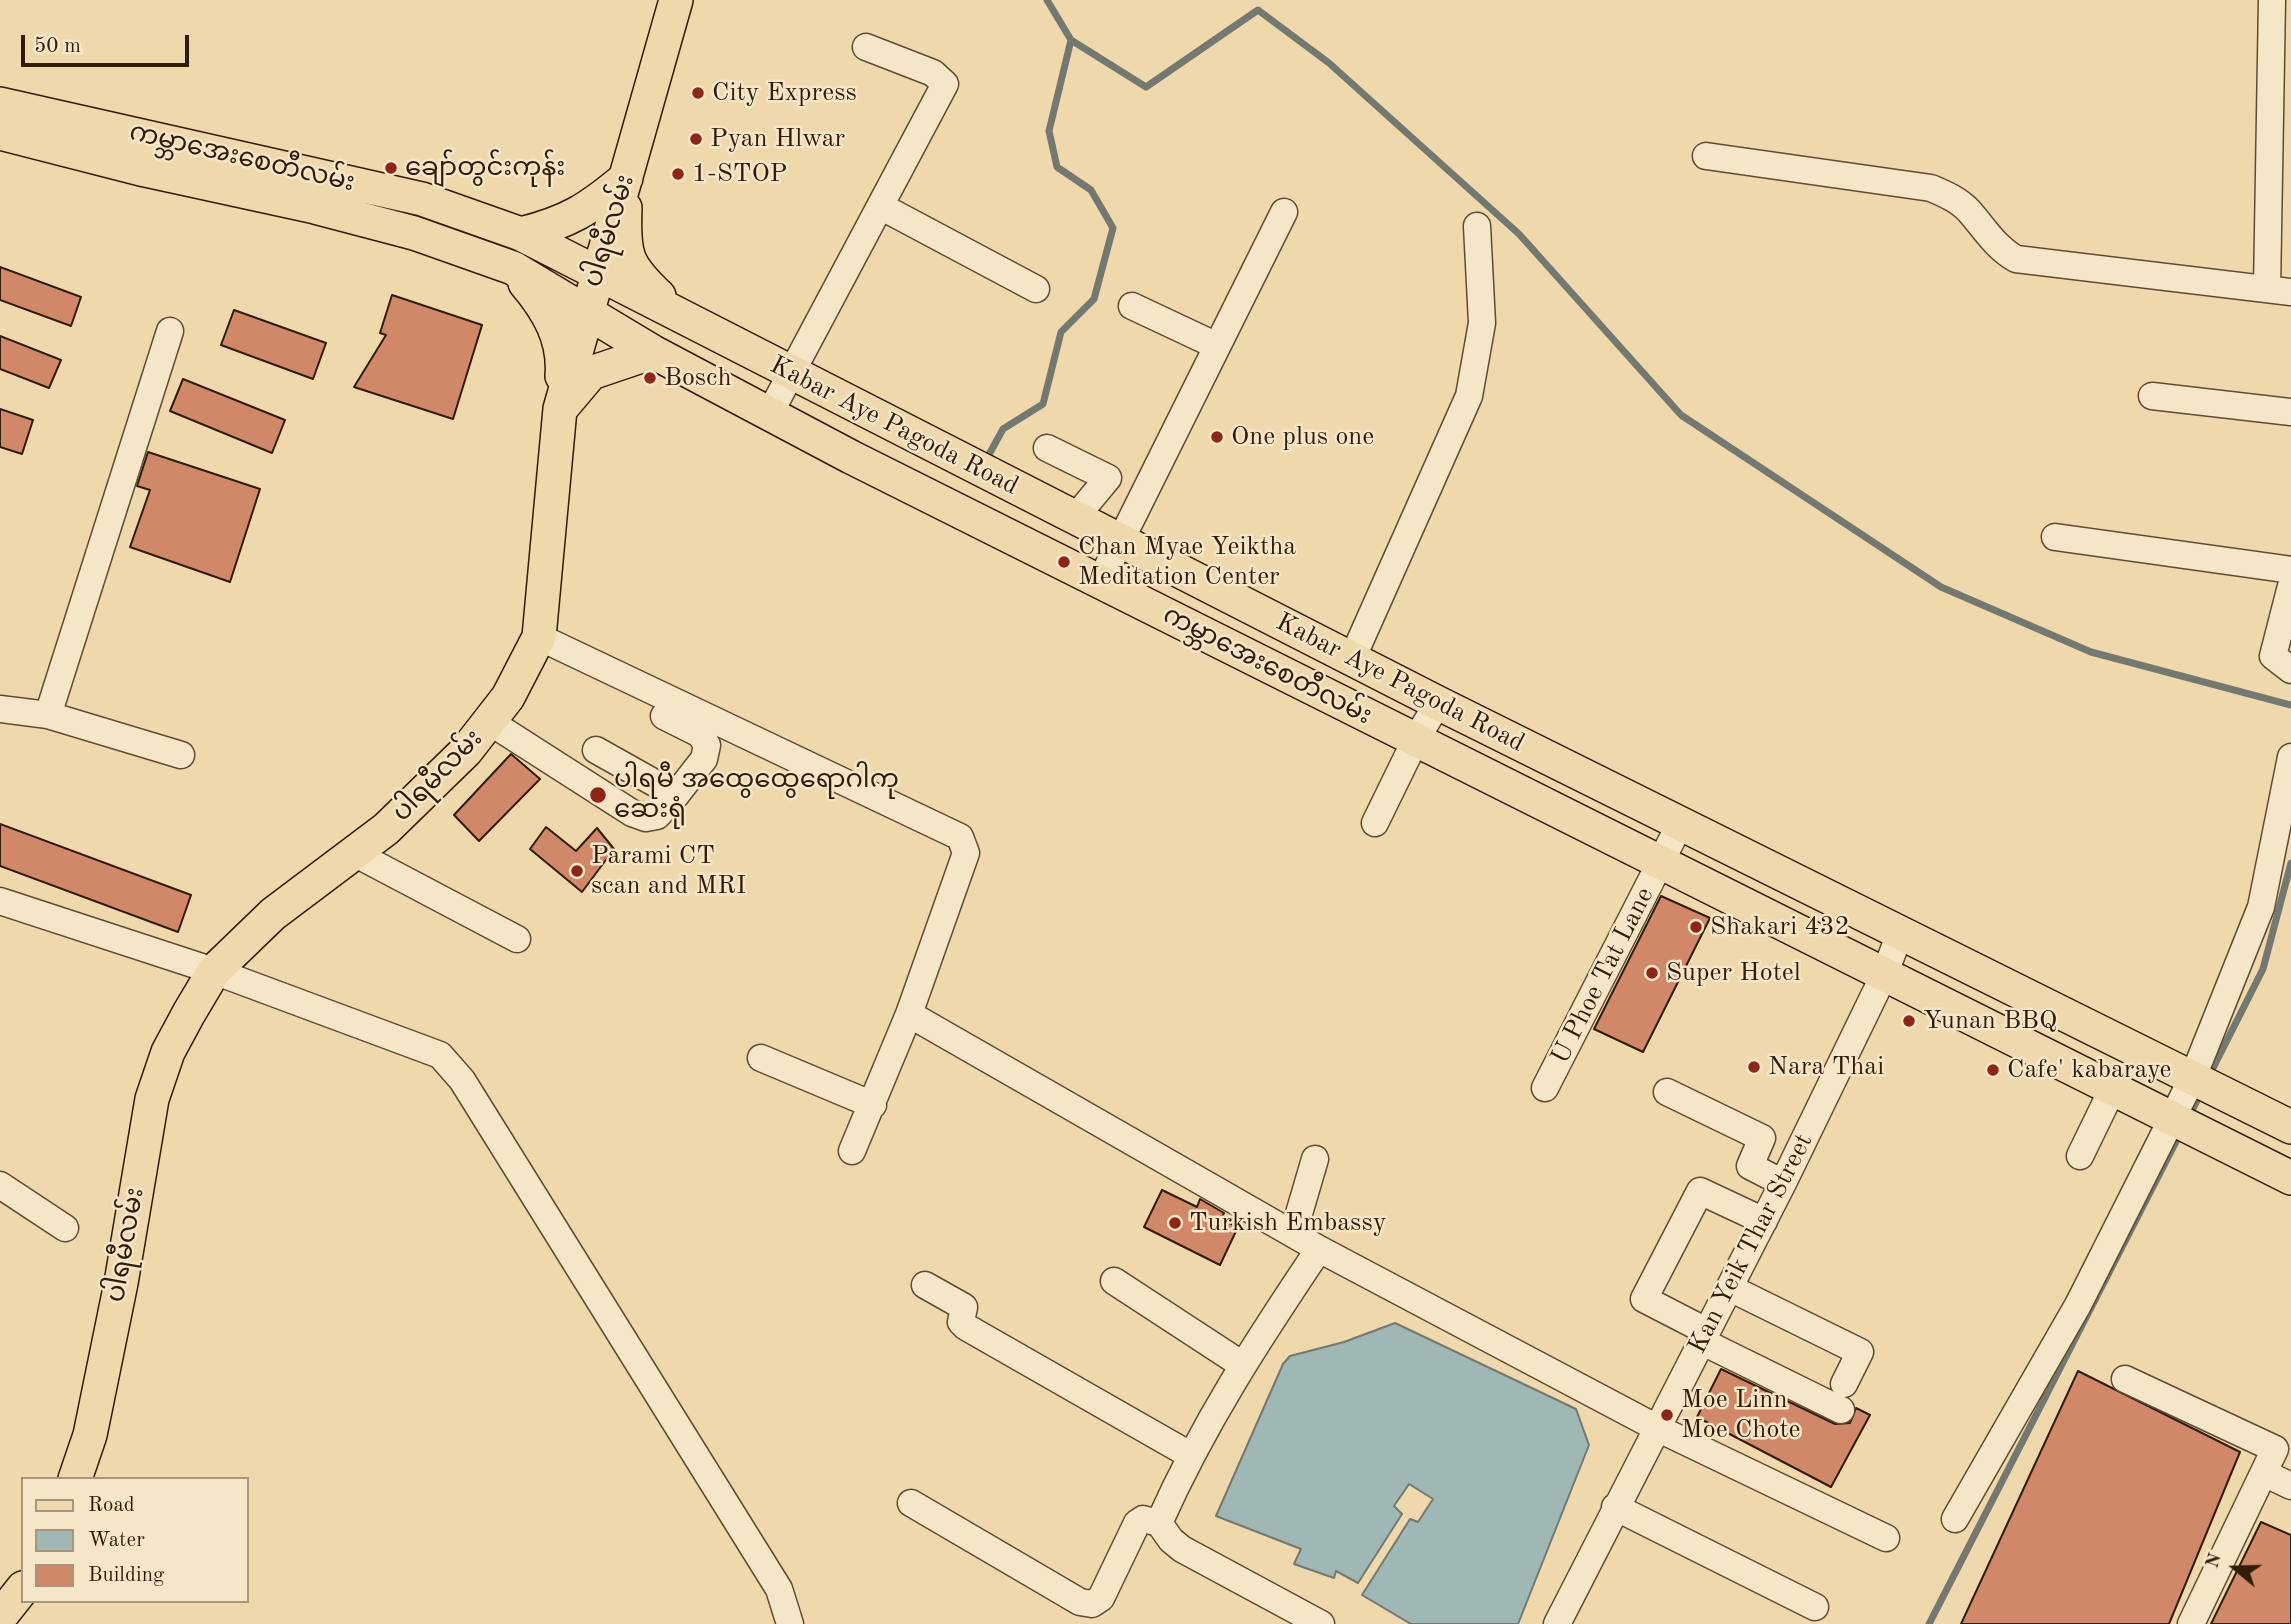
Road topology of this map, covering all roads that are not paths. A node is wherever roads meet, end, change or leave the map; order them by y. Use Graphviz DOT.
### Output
graph roads {
  1 [pos="676,0"];
  2 [pos="2273,0"];
  3 [pos="866,47"];
  4 [pos="0,104"];
  5 [pos="0,133"];
  6 [pos="149,154"];
  7 [pos="1706,156"];
  8 [pos="626,178"];
  9 [pos="882,207"];
  10 [pos="1284,212"];
  11 [pos="1477,226"];
  12 [pos="522,234"];
  13 [pos="513,268"];
  14 [pos="597,272"];
  15 [pos="1036,289"];
  16 [pos="2279,291"];
  17 [pos="1132,306"];
  18 [pos="586,314"];
  19 [pos="678,314"];
  20 [pos="170,331"];
  21 [pos="1215,345"];
  22 [pos="653,352"];
  23 [pos="793,373"];
  24 [pos="2152,396"];
  25 [pos="560,410"];
  26 [pos="2291,412"];
  27 [pos="770,413"];
  28 [pos="872,415"];
  29 [pos="1047,448"];
  30 [pos="850,457"];
  31 [pos="1074,519"];
  32 [pos="2055,537"];
  33 [pos="1119,541"];
  34 [pos="2291,570"];
  35 [pos="1100,582"];
  36 [pos="2291,586"];
  37 [pos="536,644"];
  38 [pos="1352,659"];
  39 [pos="2291,670"];
  40 [pos="1438,703"];
  41 [pos="0,709"];
  42 [pos="47,715"];
  43 [pos="490,722"];
  44 [pos="1415,741"];
  45 [pos="596,750"];
  46 [pos="181,755"];
  47 [pos="2291,757"];
  48 [pos="676,795"];
  49 [pos="1375,823"];
  50 [pos="1680,824"];
  51 [pos="2283,839"];
  52 [pos="354,853"];
  53 [pos="1660,863"];
  54 [pos="0,901"];
  55 [pos="1900,933"];
  56 [pos="517,939"];
  57 [pos="214,971"];
  58 [pos="1885,974"];
  59 [pos="909,1014"];
  60 [pos="761,1058"];
  61 [pos="2193,1077"];
  62 [pos="1545,1088"];
  63 [pos="2113,1088"];
  64 [pos="1667,1091"];
  65 [pos="873,1105"];
  66 [pos="2182,1123"];
  67 [pos="2291,1127"];
  68 [pos="852,1151"];
  69 [pos="2080,1156"];
  70 [pos="1315,1159"];
  71 [pos="2286,1164"];
  72 [pos="1783,1183"];
  73 [pos="0,1185"];
  74 [pos="1764,1221"];
  75 [pos="65,1228"];
  76 [pos="1293,1234"];
  77 [pos="1320,1249"];
  78 [pos="1114,1281"];
  79 [pos="925,1285"];
  80 [pos="1730,1288"];
  81 [pos="1704,1336"];
  82 [pos="1241,1364"];
  83 [pos="2124,1379"];
  84 [pos="1844,1384"];
  85 [pos="1841,1410"];
  86 [pos="1659,1429"];
  87 [pos="1190,1455"];
  88 [pos="2264,1473"];
  89 [pos="76,1477"];
  90 [pos="2291,1486"];
  91 [pos="911,1503"];
  92 [pos="1615,1507"];
  93 [pos="1955,1519"];
  94 [pos="1159,1523"];
  95 [pos="1886,1538"];
  96 [pos="21,1591"];
  97 [pos="1815,1607"];
  98 [pos="0,1617"];
  99 [pos="790,1624"];
  100 [pos="1319,1624"];
  101 [pos="1556,1624"];
  102 [pos="2191,1624"];
  1 -- 8 [label="main road, ပါရမီလမ်း"];
  2 -- 16 [label="street"];
  3 -- 9 [label="street"];
  4 -- 6 [label="main road, ကမ္ဘာအေးစေတီလမ်း"];
  5 -- 6 [label="main road, ကမ္ဘာအေးစေတီလမ်း"];
  6 -- 12 [label="main road, ကမ္ဘာအေးစေတီလမ်း"];
  6 -- 13 [label="main road, ကမ္ဘာအေးစေတီလမ်း"];
  7 -- 16 [label="street"];
  8 -- 12 [label="main road"];
  8 -- 14 [label="main road, ပါရမီလမ်း"];
  8 -- 19 [label="main road"];
  9 -- 15 [label="street"];
  9 -- 23 [label="street"];
  10 -- 21 [label="street"];
  11 -- 38 [label="street"];
  12 -- 14 [label="main road, ကမ္ဘာအေးစေတီလမ်း"];
  13 -- 18 [label="main road, ကမ္ဘာအေးစေတီလမ်း"];
  13 -- 25 [label="main road"];
  14 -- 18 [label="main road, ပါရမီလမ်း"];
  14 -- 19 [label="main road, Kabar Aye Pagoda Road"];
  17 -- 21 [label="street"];
  18 -- 22 [label="main road, ကမ္ဘာအေးစေတီလမ်း"];
  18 -- 25 [label="main road, ပါရမီလမ်း"];
  19 -- 23 [label="main road, Kabar Aye Pagoda Road"];
  20 -- 42 [label="street"];
  21 -- 33 [label="street"];
  22 -- 25 [label="main road"];
  22 -- 27 [label="main road, ကမ္ဘာအေးစေတီလမ်း"];
  23 -- 27 [label="street"];
  23 -- 28 [label="main road, Kabar Aye Pagoda Road"];
  24 -- 26 [label="street"];
  25 -- 37 [label="main road, ပါရမီလမ်း"];
  27 -- 30 [label="main road, ကမ္ဘာအေးစေတီလမ်း"];
  28 -- 30 [label="main road"];
  28 -- 31 [label="main road, Kabar Aye Pagoda Road"];
  29 -- 31 [label="street"];
  30 -- 35 [label="main road, ကမ္ဘာအေးစေတီလမ်း"];
  31 -- 33 [label="main road, Kabar Aye Pagoda Road"];
  32 -- 34 [label="street"];
  33 -- 35 [label="street"];
  33 -- 38 [label="main road, Kabar Aye Pagoda Road"];
  35 -- 44 [label="main road, ကမ္ဘာအေးစေတီလမ်း"];
  36 -- 39 [label="street"];
  37 -- 43 [label="main road, ပါရမီလမ်း"];
  37 -- 48 [label="street"];
  37 -- 59 [label="street"];
  38 -- 40 [label="main road, Kabar Aye Pagoda Road"];
  40 -- 44 [label="street"];
  40 -- 50 [label="main road, Kabar Aye Pagoda Road"];
  41 -- 42 [label="street"];
  42 -- 46 [label="street"];
  43 -- 48 [label="street"];
  43 -- 52 [label="main road, ပါရမီလမ်း"];
  44 -- 49 [label="street"];
  44 -- 53 [label="main road, ကမ္ဘာအေးစေတီလမ်း"];
  45 -- 48 [label="street"];
  47 -- 51 [label="street"];
  50 -- 53 [label="street, U Phoe Tat Lane"];
  50 -- 55 [label="main road, Kabar Aye Pagoda Road"];
  51 -- 61 [label="street"];
  52 -- 56 [label="street"];
  52 -- 57 [label="main road, ပါရမီလမ်း"];
  53 -- 58 [label="main road, ကမ္ဘာအေးစေတီလမ်း"];
  53 -- 62 [label="street, U Phoe Tat Lane"];
  54 -- 57 [label="street"];
  55 -- 58 [label="street, Kan Yeik Thar Street"];
  55 -- 61 [label="main road, Kabar Aye Pagoda Road"];
  57 -- 89 [label="main road, ပါရမီလမ်း"];
  57 -- 99 [label="street"];
  58 -- 63 [label="main road, ကမ္ဘာအေးစေတီလမ်း"];
  58 -- 72 [label="street, Kan Yeik Thar Street"];
  59 -- 65 [label="street"];
  59 -- 76 [label="street"];
  60 -- 65 [label="street"];
  61 -- 66 [label="street"];
  61 -- 67 [label="main road, Kabar Aye Pagoda Road"];
  63 -- 66 [label="main road, ကမ္ဘာအေးစေတီလမ်း"];
  63 -- 69 [label="street"];
  64 -- 72 [label="street"];
  65 -- 68 [label="street"];
  66 -- 71 [label="main road, ကမ္ဘာအေးစေတီလမ်း"];
  66 -- 93 [label="street"];
  70 -- 76 [label="street"];
  72 -- 74 [label="street, Kan Yeik Thar Street"];
  73 -- 75 [label="street"];
  74 -- 80 [label="street, Kan Yeik Thar Street"];
  74 -- 81 [label="street"];
  76 -- 77 [label="street"];
  77 -- 82 [label="street"];
  77 -- 86 [label="street"];
  78 -- 82 [label="street"];
  79 -- 87 [label="street"];
  80 -- 81 [label="street, Kan Yeik Thar Street"];
  80 -- 84 [label="street"];
  81 -- 85 [label="street"];
  81 -- 86 [label="street, Kan Yeik Thar Street"];
  82 -- 87 [label="street"];
  83 -- 88 [label="street"];
  86 -- 92 [label="street, Kan Yeik Thar Street"];
  86 -- 95 [label="street"];
  87 -- 94 [label="street"];
  88 -- 90 [label="street"];
  88 -- 102 [label="street"];
  91 -- 94 [label="street"];
  92 -- 97 [label="street"];
  92 -- 101 [label="street, Kan Yeik Thar Street"];
  94 -- 100 [label="street"];
  96 -- 98 [label="main road"];
}
